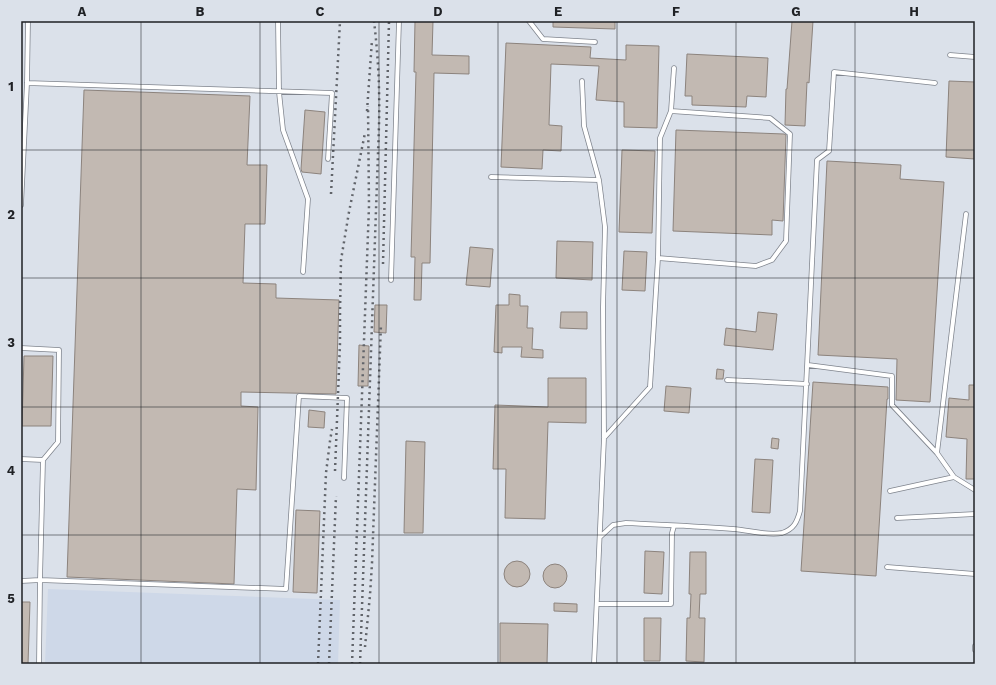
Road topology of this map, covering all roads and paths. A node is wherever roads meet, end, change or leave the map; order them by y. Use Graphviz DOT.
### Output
graph roads {
  1 [pos="28,21"];
  2 [pos="278,21"];
  3 [pos="398,21"];
  4 [pos="529,21"];
  5 [pos="595,42"];
  6 [pos="950,55"];
  7 [pos="975,57"];
  8 [pos="674,68"];
  9 [pos="582,81"];
  10 [pos="935,82"];
  11 [pos="27,83"];
  12 [pos="278,92"];
  13 [pos="671,111"];
  14 [pos="328,159"];
  15 [pos="491,177"];
  16 [pos="599,180"];
  17 [pos="21,206"];
  18 [pos="966,214"];
  19 [pos="658,258"];
  20 [pos="303,272"];
  21 [pos="391,280"];
  22 [pos="21,348"];
  23 [pos="808,365"];
  24 [pos="727,380"];
  25 [pos="807,384"];
  26 [pos="604,438"];
  27 [pos="937,453"];
  28 [pos="21,459"];
  29 [pos="42,460"];
  30 [pos="954,477"];
  31 [pos="344,478"];
  32 [pos="975,490"];
  33 [pos="890,491"];
  34 [pos="975,514"];
  35 [pos="897,518"];
  36 [pos="674,526"];
  37 [pos="600,537"];
  38 [pos="887,568"];
  39 [pos="975,574"];
  40 [pos="40,580"];
  41 [pos="21,581"];
  42 [pos="596,604"];
  43 [pos="975,646"];
  44 [pos="975,650"];
  45 [pos="39,664"];
  46 [pos="594,664"];
  1 -- 11 [label="lane"];
  2 -- 12 [label="lane"];
  3 -- 21 [label="lane"];
  4 -- 5 [label="lane"];
  6 -- 7 [label="lane"];
  8 -- 13 [label="lane"];
  9 -- 16 [label="lane"];
  10 -- 23 [label="lane"];
  11 -- 12 [label="lane"];
  11 -- 17 [label="lane"];
  12 -- 14 [label="lane"];
  12 -- 20 [label="lane"];
  13 -- 19 [label="lane"];
  13 -- 19 [label="lane"];
  15 -- 16 [label="lane"];
  16 -- 26 [label="lane"];
  18 -- 27 [label="lane"];
  19 -- 26 [label="lane"];
  22 -- 29 [label="lane"];
  23 -- 25 [label="lane"];
  23 -- 27 [label="lane"];
  24 -- 25 [label="lane"];
  25 -- 36 [label="lane"];
  26 -- 37 [label="lane"];
  27 -- 30 [label="lane"];
  28 -- 29 [label="lane"];
  29 -- 40 [label="lane"];
  30 -- 32 [label="lane"];
  30 -- 33 [label="lane"];
  31 -- 40 [label="lane"];
  34 -- 35 [label="lane"];
  36 -- 37 [label="lane"];
  36 -- 42 [label="lane"];
  37 -- 42 [label="lane"];
  38 -- 39 [label="lane"];
  40 -- 41 [label="lane"];
  40 -- 45 [label="lane"];
  42 -- 46 [label="lane"];
  43 -- 44 [label="lane"];
}
